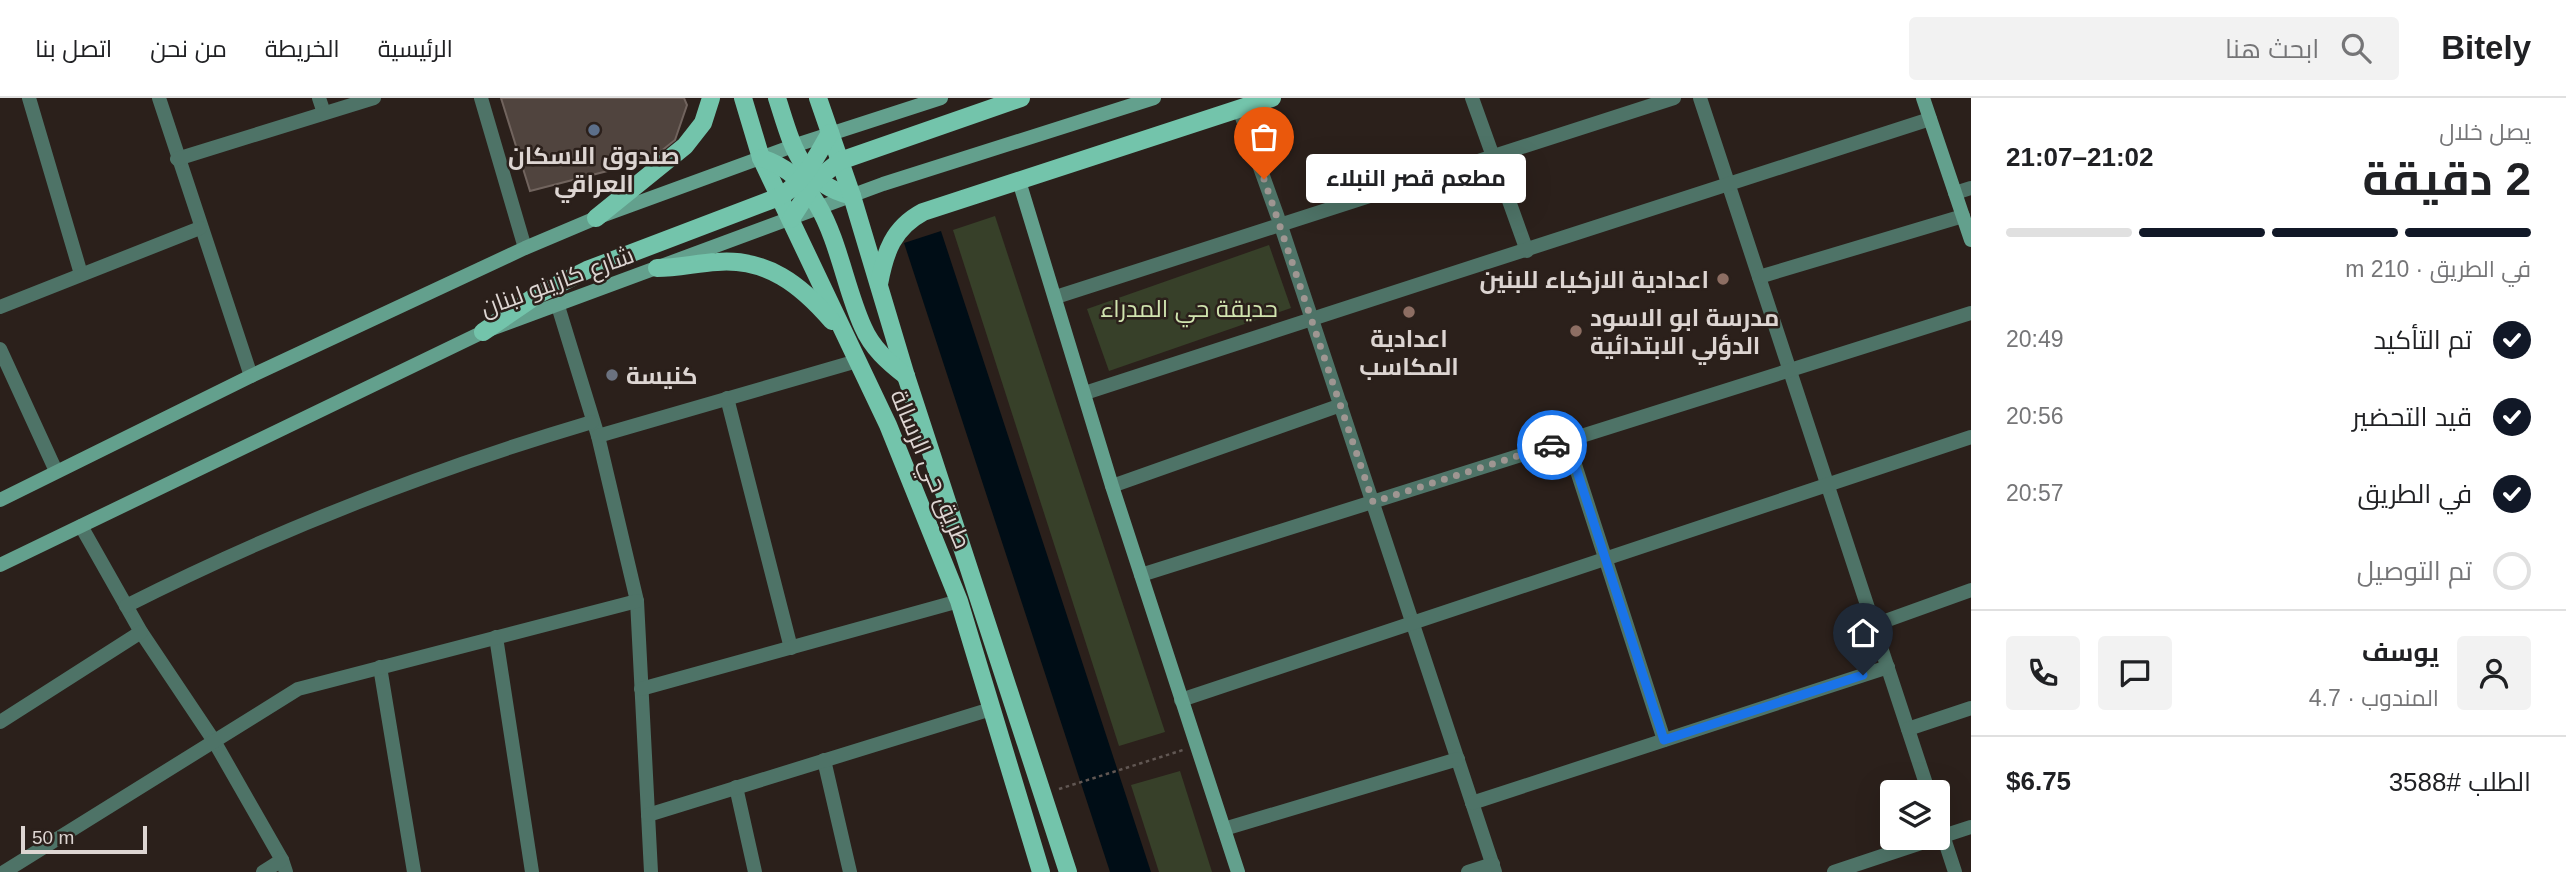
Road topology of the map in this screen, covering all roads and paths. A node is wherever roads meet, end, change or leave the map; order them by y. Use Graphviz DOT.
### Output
graph roads {
  1 [pos="29,98"];
  2 [pos="159,98"];
  3 [pos="319,98"];
  4 [pos="374,98"];
  5 [pos="481,98"];
  6 [pos="711,98"];
  7 [pos="743,98"];
  8 [pos="777,98"];
  9 [pos="818,98"];
  10 [pos="941,98"];
  11 [pos="1021,98"];
  12 [pos="1154,98"];
  13 [pos="1272,98"];
  14 [pos="1472,98"];
  15 [pos="1674,98"];
  16 [pos="1700,98"];
  17 [pos="1923,98"];
  18 [pos="1239,108"];
  19 [pos="324,113"];
  20 [pos="1930,120"];
  21 [pos="830,133"];
  22 [pos="793,146"];
  23 [pos="1492,156"];
  24 [pos="761,158"];
  25 [pos="177,159"];
  26 [pos="841,161"];
  27 [pos="808,180"];
  28 [pos="1019,181"];
  29 [pos="1729,185"];
  30 [pos="1971,188"];
  31 [pos="1955,193"];
  32 [pos="852,196"];
  33 [pos="779,197"];
  34 [pos="818,209"];
  35 [pos="1963,216"];
  36 [pos="596,218"];
  37 [pos="791,219"];
  38 [pos="1281,226"];
  39 [pos="201,228"];
  40 [pos="1971,240"];
  41 [pos="525,248"];
  42 [pos="1527,250"];
  43 [pos="657,268"];
  44 [pos="81,274"];
  45 [pos="1759,277"];
  46 [pos="878,287"];
  47 [pos="1056,297"];
  48 [pos="558,306"];
  49 [pos="0,307"];
  50 [pos="1971,313"];
  51 [pos="1312,318"];
  52 [pos="483,332"];
  53 [pos="846,338"];
  54 [pos="0,349"];
  55 [pos="857,361"];
  56 [pos="1790,370"];
  57 [pos="251,376"];
  58 [pos="906,376"];
  59 [pos="1085,393"];
  60 [pos="727,398"];
  61 [pos="1340,405"];
  62 [pos="595,429"];
  63 [pos="1971,437"];
  64 [pos="1567,440"];
  65 [pos="56,471"];
  66 [pos="1827,485"];
  67 [pos="1112,486"];
  68 [pos="0,500"];
  69 [pos="1373,502"];
  70 [pos="81,526"];
  71 [pos="1605,559"];
  72 [pos="0,565"];
  73 [pos="1141,575"];
  74 [pos="1971,590"];
  75 [pos="636,601"];
  76 [pos="958,601"];
  77 [pos="126,606"];
  78 [pos="1413,622"];
  79 [pos="1874,625"];
  80 [pos="141,632"];
  81 [pos="496,637"];
  82 [pos="791,648"];
  83 [pos="380,667"];
  84 [pos="1888,667"];
  85 [pos="641,690"];
  86 [pos="1181,700"];
  87 [pos="1971,708"];
  88 [pos="990,709"];
  89 [pos="0,722"];
  90 [pos="1908,729"];
  91 [pos="1664,740"];
  92 [pos="214,741"];
  93 [pos="1196,746"];
  94 [pos="1458,759"];
  95 [pos="824,760"];
  96 [pos="1925,780"];
  97 [pos="736,787"];
  98 [pos="1065,787"];
  99 [pos="1472,803"];
  100 [pos="648,815"];
  101 [pos="1971,827"];
  102 [pos="1224,829"];
  103 [pos="1950,834"];
  104 [pos="1900,850"];
  105 [pos="1945,850"];
  106 [pos="284,866"];
  107 [pos="1494,868"];
  108 [pos="4,872"];
  109 [pos="262,872"];
  110 [pos="414,872"];
  111 [pos="532,872"];
  112 [pos="651,872"];
  113 [pos="755,872"];
  114 [pos="850,872"];
  115 [pos="1041,872"];
  116 [pos="1068,872"];
  117 [pos="1238,872"];
  118 [pos="1468,872"];
  119 [pos="1834,872"];
  120 [pos="1955,872"];
  1 -- 44 [label="street"];
  2 -- 25 [label="street"];
  3 -- 19 [label="street"];
  4 -- 19 [label="street"];
  5 -- 41 [label="street"];
  6 -- 36 [label="main road"];
  7 -- 24 [label="main road, طريق حي الرسالة"];
  8 -- 22 [label="main road"];
  9 -- 21 [label="main road, طريق حي الرسالة"];
  10 -- 21 [label="main road, شارع كازينو لبنان"];
  11 -- 26 [label="main road"];
  12 -- 32 [label="main road, شارع كازينو لبنان"];
  13 -- 18 [label="main road"];
  14 -- 23 [label="street"];
  15 -- 23 [label="street"];
  16 -- 29 [label="street"];
  17 -- 20 [label="main road"];
  18 -- 28 [label="main road"];
  18 -- 38 [label="street"];
  19 -- 25 [label="street"];
  20 -- 29 [label="street"];
  20 -- 31 [label="main road"];
  21 -- 22 [label="main road, شارع كازينو لبنان"];
  21 -- 26 [label="main road, طريق حي الرسالة"];
  21 -- 27 [label="main road"];
  22 -- 24 [label="main road, شارع كازينو لبنان"];
  22 -- 27 [label="main road"];
  23 -- 38 [label="street"];
  23 -- 42 [label="street"];
  24 -- 27 [label="main road"];
  24 -- 33 [label="main road, طريق حي الرسالة"];
  24 -- 36 [label="main road, شارع كازينو لبنان"];
  25 -- 39 [label="street"];
  26 -- 27 [label="main road"];
  26 -- 32 [label="main road, طريق حي الرسالة"];
  27 -- 32 [label="main road"];
  27 -- 33 [label="main road"];
  27 -- 34 [label="main road"];
  27 -- 37 [label="main road"];
  28 -- 46 [label="main road"];
  28 -- 47 [label="main road"];
  29 -- 42 [label="street"];
  29 -- 45 [label="street"];
  30 -- 31 [label="street"];
  31 -- 35 [label="main road"];
  32 -- 34 [label="main road, شارع كازينو لبنان"];
  32 -- 46 [label="main road, طريق حي الرسالة"];
  33 -- 37 [label="main road, طريق حي الرسالة"];
  33 -- 52 [label="main road"];
  34 -- 37 [label="main road, شارع كازينو لبنان"];
  34 -- 58 [label="main road"];
  35 -- 40 [label="main road"];
  35 -- 45 [label="street"];
  36 -- 41 [label="main road, شارع كازينو لبنان"];
  37 -- 43 [label="main road, شارع كازينو لبنان"];
  37 -- 53 [label="main road, طريق حي الرسالة"];
  38 -- 47 [label="street"];
  38 -- 51 [label="street"];
  39 -- 44 [label="street"];
  39 -- 57 [label="street"];
  41 -- 57 [label="main road, شارع كازينو لبنان"];
  42 -- 51 [label="street"];
  43 -- 48 [label="main road, شارع كازينو لبنان"];
  43 -- 53 [label="main road"];
  44 -- 49 [label="street"];
  45 -- 56 [label="street"];
  46 -- 58 [label="main road, طريق حي الرسالة"];
  47 -- 59 [label="main road"];
  48 -- 52 [label="main road, شارع كازينو لبنان"];
  48 -- 62 [label="street"];
  50 -- 56 [label="street"];
  51 -- 59 [label="street"];
  51 -- 61 [label="street"];
  52 -- 70 [label="main road, شارع كازينو لبنان"];
  53 -- 55 [label="main road, طريق حي الرسالة"];
  54 -- 65 [label="street"];
  55 -- 60 [label="street"];
  55 -- 76 [label="main road, طريق حي الرسالة"];
  56 -- 64 [label="street"];
  56 -- 66 [label="street"];
  57 -- 65 [label="main road, شارع كازينو لبنان"];
  58 -- 116 [label="main road, طريق حي الرسالة"];
  59 -- 67 [label="main road"];
  60 -- 62 [label="street"];
  60 -- 82 [label="street"];
  61 -- 67 [label="street"];
  61 -- 69 [label="street"];
  62 -- 75 [label="street"];
  62 -- 77 [label="street"];
  63 -- 66 [label="street"];
  64 -- 69 [label="street"];
  64 -- 71 [label="street"];
  65 -- 68 [label="main road, شارع كازينو لبنان"];
  66 -- 71 [label="street"];
  66 -- 79 [label="street"];
  67 -- 73 [label="main road"];
  69 -- 73 [label="street"];
  69 -- 78 [label="street"];
  70 -- 72 [label="main road, شارع كازينو لبنان"];
  70 -- 77 [label="street"];
  71 -- 78 [label="street"];
  71 -- 91 [label="street"];
  73 -- 86 [label="main road"];
  74 -- 79 [label="street"];
  75 -- 81 [label="street"];
  75 -- 85 [label="street"];
  76 -- 82 [label="street"];
  76 -- 88 [label="main road, طريق حي الرسالة"];
  77 -- 80 [label="street"];
  78 -- 86 [label="street"];
  78 -- 94 [label="street"];
  79 -- 84 [label="street"];
  80 -- 89 [label="street"];
  80 -- 92 [label="street"];
  81 -- 83 [label="street"];
  81 -- 111 [label="street"];
  82 -- 85 [label="street"];
  83 -- 92 [label="street"];
  83 -- 110 [label="street"];
  84 -- 90 [label="street"];
  84 -- 91 [label="street"];
  85 -- 100 [label="street"];
  86 -- 93 [label="main road"];
  87 -- 90 [label="street"];
  88 -- 95 [label="street"];
  88 -- 115 [label="main road, طريق حي الرسالة"];
  90 -- 96 [label="street"];
  91 -- 99 [label="street"];
  92 -- 106 [label="street"];
  92 -- 108 [label="street"];
  93 -- 98 [label="path"];
  93 -- 102 [label="main road"];
  94 -- 99 [label="street"];
  94 -- 102 [label="street"];
  95 -- 97 [label="street"];
  95 -- 114 [label="street"];
  97 -- 100 [label="street"];
  97 -- 113 [label="street"];
  99 -- 107 [label="street"];
  100 -- 112 [label="street"];
  101 -- 103 [label="street"];
  102 -- 117 [label="main road"];
  104 -- 119 [label="street"];
  105 -- 120 [label="street"];
  106 -- 109 [label="street"];
  107 -- 118 [label="street"];
}
